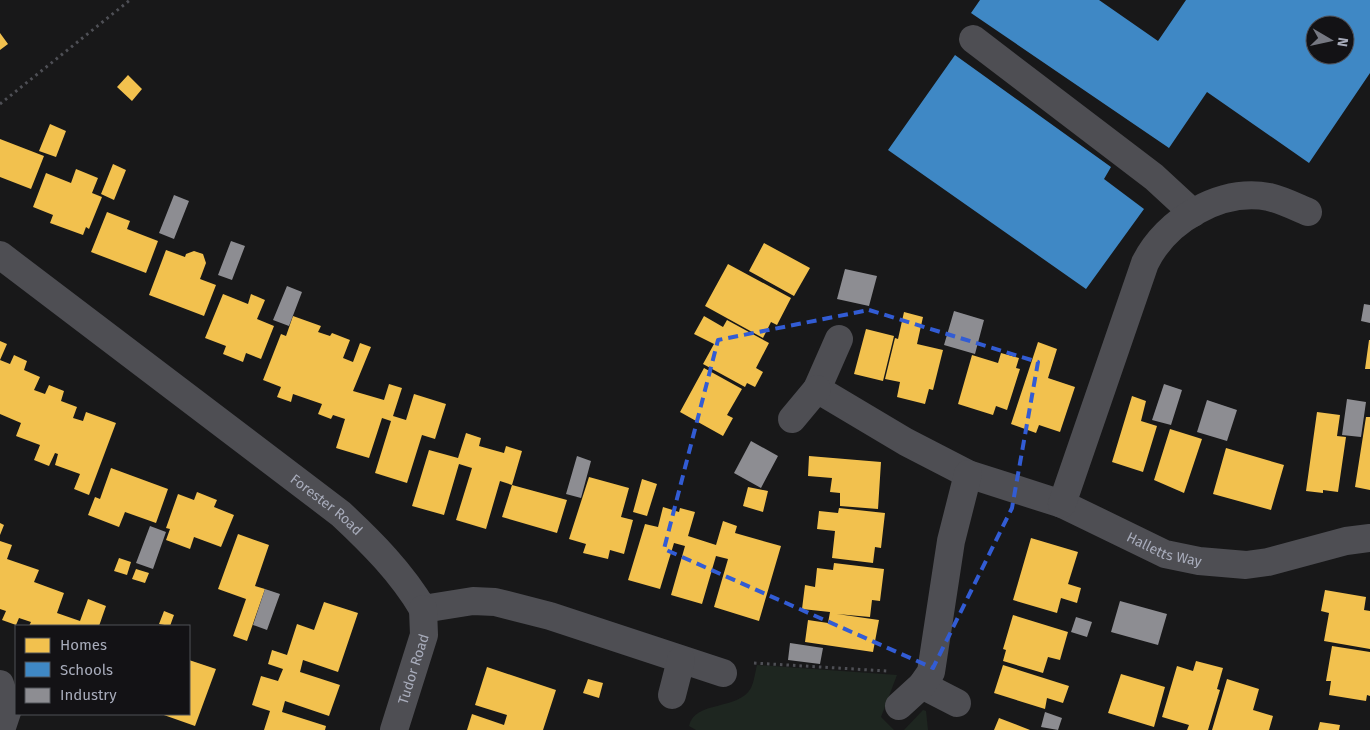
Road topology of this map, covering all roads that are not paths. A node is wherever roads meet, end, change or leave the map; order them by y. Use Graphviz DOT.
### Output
graph roads {
  1 [pos="973,39"];
  2 [pos="1308,212"];
  3 [pos="1194,213"];
  4 [pos="0,254"];
  5 [pos="839,339"];
  6 [pos="816,389"];
  7 [pos="792,419"];
  8 [pos="968,474"];
  9 [pos="1062,504"];
  10 [pos="1370,538"];
  11 [pos="423,608"];
  12 [pos="681,660"];
  13 [pos="723,673"];
  14 [pos="926,679"];
  15 [pos="672,695"];
  16 [pos="957,703"];
  17 [pos="899,706"];
  18 [pos="394,730"];
  1 -- 3 [label="street"];
  2 -- 3 [label="street"];
  3 -- 9 [label="street"];
  4 -- 11 [label="street, Forester Road"];
  5 -- 6 [label="street"];
  6 -- 7 [label="street"];
  6 -- 8 [label="street, Halletts Way"];
  8 -- 9 [label="street, Halletts Way"];
  8 -- 14 [label="street"];
  9 -- 10 [label="street, Halletts Way"];
  11 -- 12 [label="street"];
  11 -- 18 [label="street, Tudor Road"];
  12 -- 13 [label="street"];
  12 -- 15 [label="street"];
  14 -- 16 [label="street"];
  14 -- 17 [label="street"];
}
